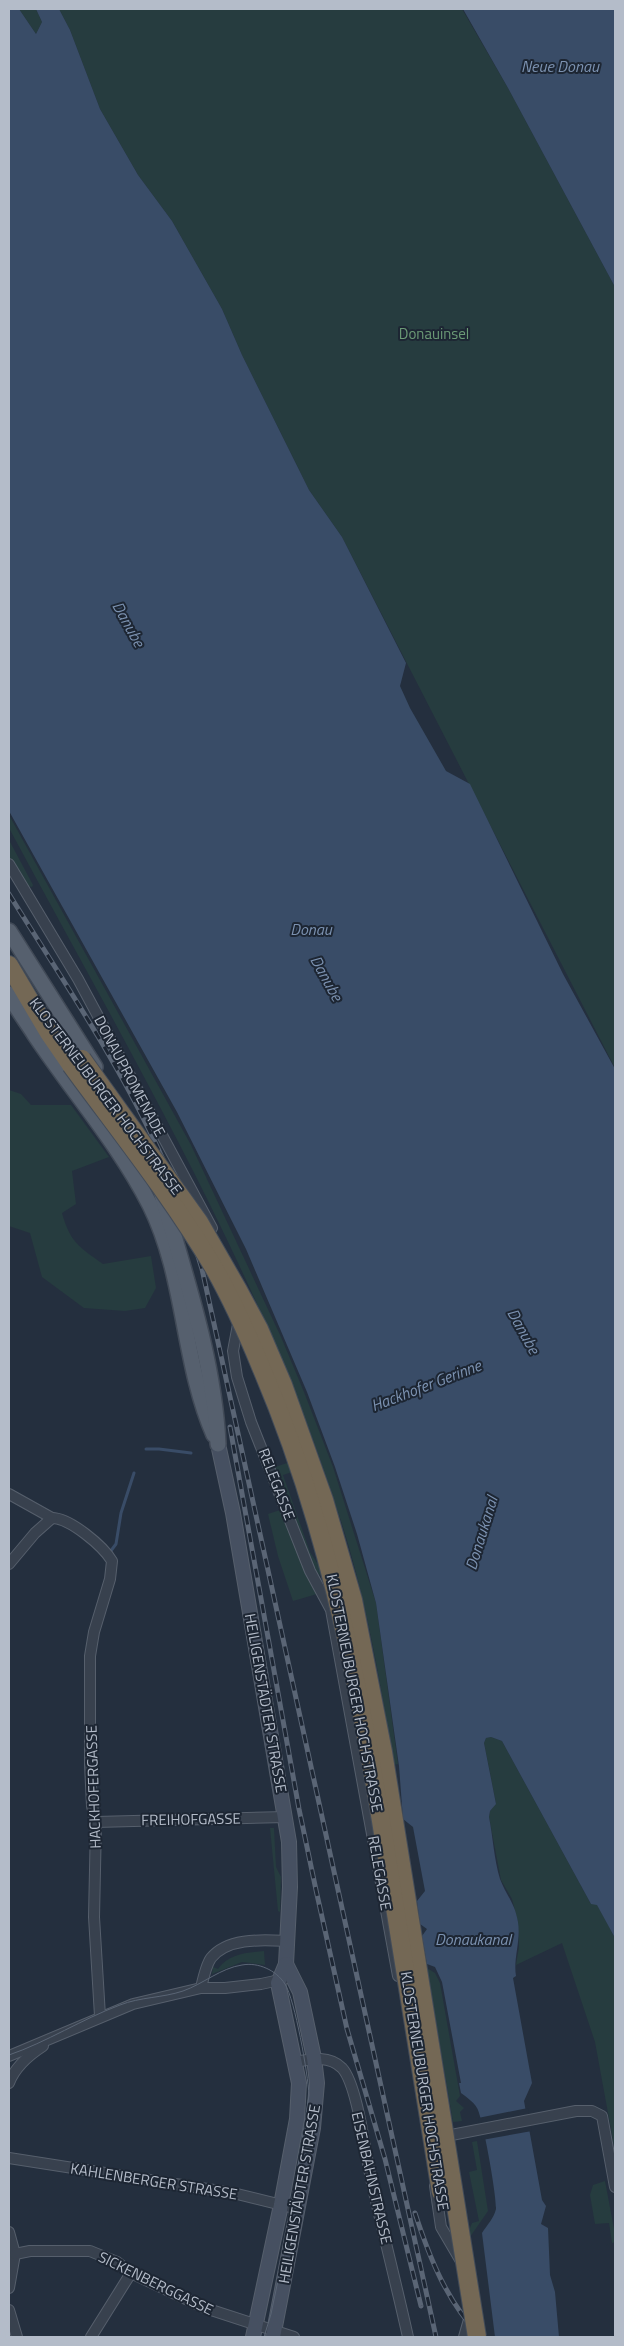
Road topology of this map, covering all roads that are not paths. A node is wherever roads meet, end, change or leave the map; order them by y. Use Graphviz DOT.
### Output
graph roads {
  1 [pos="9,864"];
  2 [pos="9,931"];
  3 [pos="9,965"];
  4 [pos="15,990"];
  5 [pos="244,1292"];
  6 [pos="218,1444"];
  7 [pos="9,1494"];
  8 [pos="52,1518"];
  9 [pos="9,1564"];
  10 [pos="286,1817"];
  11 [pos="96,1822"];
  12 [pos="287,1942"];
  13 [pos="286,1964"];
  14 [pos="293,1976"];
  15 [pos="279,1980"];
  16 [pos="201,1988"];
  17 [pos="100,2016"];
  18 [pos="51,2039"];
  19 [pos="9,2056"];
  20 [pos="314,2058"];
  21 [pos="295,2062"];
  22 [pos="9,2063"];
  23 [pos="10,2077"];
  24 [pos="436,2142"];
  25 [pos="9,2158"];
  26 [pos="615,2187"];
  27 [pos="282,2205"];
  28 [pos="298,2209"];
  29 [pos="9,2232"];
  30 [pos="15,2254"];
  31 [pos="131,2273"];
  32 [pos="9,2288"];
  33 [pos="9,2310"];
  34 [pos="254,2331"];
  35 [pos="274,2334"];
  36 [pos="17,2337"];
  37 [pos="91,2337"];
  38 [pos="294,2337"];
  39 [pos="408,2337"];
  40 [pos="465,2337"];
  41 [pos="477,2337"];
  1 -- 5 [label="street, DONAUPROMENADE"];
  2 -- 6 [label="main road"];
  3 -- 4 [label="highway"];
  4 -- 6 [label="main road"];
  4 -- 40 [label="highway, KLOSTERNEUBURGER HOCHSTRASSE, bridge"];
  4 -- 41 [label="highway, KLOSTERNEUBURGER HOCHSTRASSE, bridge"];
  5 -- 24 [label="street, RELEGASSE"];
  6 -- 10 [label="main road, HEILIGENSTÄDTER STRASSE"];
  7 -- 8 [label="street"];
  8 -- 9 [label="street"];
  8 -- 11 [label="street, HACKHOFERGASSE"];
  10 -- 11 [label="street, FREIHOFGASSE"];
  10 -- 12 [label="main road, HEILIGENSTÄDTER STRASSE"];
  11 -- 17 [label="street, HACKHOFERGASSE"];
  12 -- 13 [label="main road, HEILIGENSTÄDTER STRASSE"];
  12 -- 16 [label="street"];
  13 -- 14 [label="main road, HEILIGENSTÄDTER STRASSE"];
  13 -- 15 [label="main road, HEILIGENSTÄDTER STRASSE"];
  14 -- 15 [label="street"];
  14 -- 20 [label="main road, HEILIGENSTÄDTER STRASSE"];
  15 -- 16 [label="street"];
  15 -- 21 [label="main road, HEILIGENSTÄDTER STRASSE"];
  16 -- 17 [label="street"];
  17 -- 18 [label="street"];
  18 -- 19 [label="street"];
  18 -- 23 [label="street"];
  20 -- 21 [label="street, EISENBAHNSTRASSE"];
  20 -- 28 [label="main road, HEILIGENSTÄDTER STRASSE"];
  20 -- 39 [label="street, EISENBAHNSTRASSE"];
  21 -- 27 [label="main road, HEILIGENSTÄDTER STRASSE"];
  22 -- 23 [label="street"];
  24 -- 26 [label="street"];
  24 -- 40 [label="street"];
  25 -- 27 [label="street, KAHLENBERGER STRASSE"];
  27 -- 28 [label="street, KAHLENBERGER STRASSE"];
  27 -- 34 [label="main road, HEILIGENSTÄDTER STRASSE"];
  28 -- 35 [label="main road, HEILIGENSTÄDTER STRASSE"];
  29 -- 30 [label="street"];
  30 -- 31 [label="street, SICKENBERGGASSE"];
  30 -- 32 [label="street"];
  31 -- 34 [label="street, SICKENBERGGASSE"];
  31 -- 37 [label="street"];
  33 -- 36 [label="street"];
  34 -- 35 [label="street, SICKENBERGGASSE"];
  35 -- 38 [label="street, SICKENBERGGASSE"];
}
